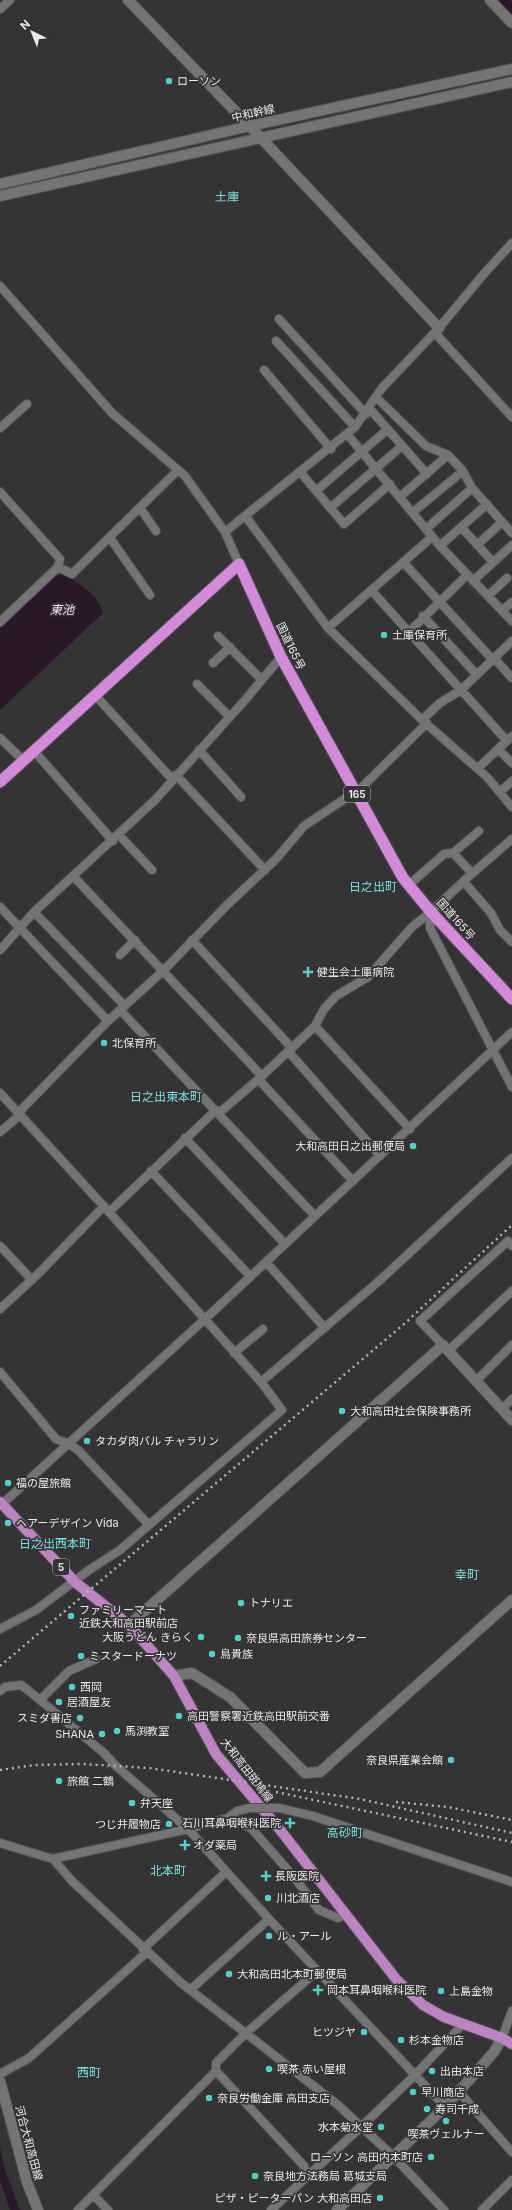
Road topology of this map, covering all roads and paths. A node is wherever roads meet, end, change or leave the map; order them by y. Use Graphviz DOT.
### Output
graph roads {
  1 [pos="10,0"];
  2 [pos="128,0"];
  3 [pos="490,0"];
  4 [pos="0,9"];
  5 [pos="512,23"];
  6 [pos="512,70"];
  7 [pos="512,82"];
  8 [pos="250,126"];
  9 [pos="261,138"];
  10 [pos="0,184"];
  11 [pos="0,196"];
  12 [pos="512,243"];
  13 [pos="0,286"];
  14 [pos="279,319"];
  15 [pos="437,330"];
  16 [pos="276,340"];
  17 [pos="264,370"];
  18 [pos="376,397"];
  19 [pos="27,404"];
  20 [pos="367,411"];
  21 [pos="512,417"];
  22 [pos="355,427"];
  23 [pos="0,428"];
  24 [pos="388,429"];
  25 [pos="347,434"];
  26 [pos="402,446"];
  27 [pos="330,449"];
  28 [pos="363,452"];
  29 [pos="448,455"];
  30 [pos="376,468"];
  31 [pos="178,470"];
  32 [pos="463,470"];
  33 [pos="301,473"];
  34 [pos="427,474"];
  35 [pos="390,484"];
  36 [pos="472,488"];
  37 [pos="316,491"];
  38 [pos="0,492"];
  39 [pos="401,496"];
  40 [pos="487,504"];
  41 [pos="140,508"];
  42 [pos="330,508"];
  43 [pos="414,512"];
  44 [pos="246,517"];
  45 [pos="502,522"];
  46 [pos="461,527"];
  47 [pos="426,529"];
  48 [pos="156,531"];
  49 [pos="225,532"];
  50 [pos="512,533"];
  51 [pos="432,537"];
  52 [pos="110,538"];
  53 [pos="477,545"];
  54 [pos="512,545"];
  55 [pos="440,546"];
  56 [pos="403,562"];
  57 [pos="493,562"];
  58 [pos="239,564"];
  59 [pos="58,567"];
  60 [pos="470,578"];
  61 [pos="507,578"];
  62 [pos="371,590"];
  63 [pos="150,595"];
  64 [pos="488,596"];
  65 [pos="439,601"];
  66 [pos="512,602"];
  67 [pos="502,611"];
  68 [pos="423,616"];
  69 [pos="512,621"];
  70 [pos="0,622"];
  71 [pos="328,628"];
  72 [pos="409,632"];
  73 [pos="218,636"];
  74 [pos="512,641"];
  75 [pos="230,647"];
  76 [pos="281,657"];
  77 [pos="493,659"];
  78 [pos="213,663"];
  79 [pos="477,675"];
  80 [pos="512,678"];
  81 [pos="262,680"];
  82 [pos="197,684"];
  83 [pos="461,690"];
  84 [pos="95,695"];
  85 [pos="230,717"];
  86 [pos="424,721"];
  87 [pos="0,738"];
  88 [pos="510,739"];
  89 [pos="498,749"];
  90 [pos="198,750"];
  91 [pos="34,752"];
  92 [pos="511,759"];
  93 [pos="24,760"];
  94 [pos="478,768"];
  95 [pos="174,777"];
  96 [pos="512,781"];
  97 [pos="0,782"];
  98 [pos="356,792"];
  99 [pos="500,792"];
  100 [pos="241,797"];
  101 [pos="512,807"];
  102 [pos="479,831"];
  103 [pos="116,838"];
  104 [pos="512,839"];
  105 [pos="453,853"];
  106 [pos="152,870"];
  107 [pos="265,870"];
  108 [pos="472,873"];
  109 [pos="73,876"];
  110 [pos="464,882"];
  111 [pos="409,884"];
  112 [pos="0,907"];
  113 [pos="34,912"];
  114 [pos="431,912"];
  115 [pos="20,928"];
  116 [pos="135,940"];
  117 [pos="192,940"];
  118 [pos="512,942"];
  119 [pos="0,950"];
  120 [pos="120,955"];
  121 [pos="164,970"];
  122 [pos="512,999"];
  123 [pos="122,1008"];
  124 [pos="108,1021"];
  125 [pos="315,1026"];
  126 [pos="512,1032"];
  127 [pos="290,1049"];
  128 [pos="493,1050"];
  129 [pos="260,1077"];
  130 [pos="512,1087"];
  131 [pos="0,1093"];
  132 [pos="217,1111"];
  133 [pos="20,1113"];
  134 [pos="410,1129"];
  135 [pos="0,1132"];
  136 [pos="185,1138"];
  137 [pos="380,1156"];
  138 [pos="512,1158"];
  139 [pos="151,1171"];
  140 [pos="353,1181"];
  141 [pos="107,1209"];
  142 [pos="315,1216"];
  143 [pos="285,1244"];
  144 [pos="0,1246"];
  145 [pos="512,1246"];
  146 [pos="266,1262"];
  147 [pos="250,1276"];
  148 [pos="32,1280"];
  149 [pos="512,1291"];
  150 [pos="0,1309"];
  151 [pos="204,1319"];
  152 [pos="324,1328"];
  153 [pos="263,1329"];
  154 [pos="512,1345"];
  155 [pos="445,1348"];
  156 [pos="234,1353"];
  157 [pos="0,1372"];
  158 [pos="476,1380"];
  159 [pos="261,1382"];
  160 [pos="512,1399"];
  161 [pos="502,1409"];
  162 [pos="512,1420"];
  163 [pos="70,1444"];
  164 [pos="1,1504"];
  165 [pos="148,1524"];
  166 [pos="75,1582"];
  167 [pos="512,1600"];
  168 [pos="129,1625"];
  169 [pos="0,1629"];
  170 [pos="96,1659"];
  171 [pos="174,1676"];
  172 [pos="0,1690"];
  173 [pos="40,1700"];
  174 [pos="228,1818"];
  175 [pos="188,1829"];
  176 [pos="0,1844"];
  177 [pos="53,1860"];
  178 [pos="226,1872"];
  179 [pos="512,1882"];
  180 [pos="345,1916"];
  181 [pos="269,1919"];
  182 [pos="145,1950"];
  183 [pos="317,1971"];
  184 [pos="190,1990"];
  185 [pos="512,2011"];
  186 [pos="463,2024"];
  187 [pos="246,2033"];
  188 [pos="502,2038"];
  189 [pos="512,2044"];
  190 [pos="216,2072"];
  191 [pos="0,2074"];
  192 [pos="415,2075"];
  193 [pos="0,2080"];
  194 [pos="459,2092"];
  195 [pos="445,2107"];
  196 [pos="362,2126"];
  197 [pos="512,2152"];
  198 [pos="394,2157"];
  199 [pos="306,2176"];
  200 [pos="512,2180"];
  201 [pos="94,2196"];
  202 [pos="38,2210"];
  203 [pos="78,2210"];
  204 [pos="108,2210"];
  205 [pos="271,2210"];
  206 [pos="337,2210"];
  207 [pos="444,2210"];
  208 [pos="482,2210"];
  1 -- 4 [label="street"];
  2 -- 8 [label="street"];
  3 -- 5 [label="street"];
  6 -- 8 [label="street, 中和幹線"];
  7 -- 9 [label="street"];
  8 -- 9 [label="street"];
  8 -- 10 [label="street, 中和幹線"];
  9 -- 11 [label="street"];
  9 -- 15 [label="street"];
  12 -- 15 [label="street"];
  13 -- 31 [label="street"];
  14 -- 20 [label="street"];
  15 -- 18 [label="street"];
  15 -- 21 [label="street"];
  16 -- 22 [label="street"];
  17 -- 27 [label="street"];
  18 -- 20 [label="street"];
  18 -- 29 [label="street"];
  19 -- 23 [label="street"];
  20 -- 22 [label="street"];
  20 -- 24 [label="street"];
  22 -- 25 [label="street"];
  24 -- 26 [label="street"];
  24 -- 28 [label="street"];
  25 -- 27 [label="street"];
  25 -- 28 [label="street"];
  26 -- 30 [label="street"];
  26 -- 34 [label="street"];
  27 -- 33 [label="street"];
  28 -- 30 [label="street"];
  28 -- 37 [label="street"];
  29 -- 32 [label="street"];
  29 -- 34 [label="street"];
  30 -- 35 [label="street"];
  30 -- 42 [label="street"];
  31 -- 41 [label="street"];
  31 -- 49 [label="street"];
  32 -- 36 [label="street"];
  32 -- 43 [label="street"];
  33 -- 37 [label="street"];
  33 -- 44 [label="street"];
  34 -- 39 [label="street"];
  35 -- 39 [label="street"];
  35 -- 42 [label="street"];
  36 -- 40 [label="street"];
  36 -- 47 [label="street"];
  37 -- 42 [label="street"];
  38 -- 59 [label="street"];
  39 -- 43 [label="street"];
  40 -- 45 [label="street"];
  40 -- 46 [label="street"];
  41 -- 48 [label="street"];
  41 -- 52 [label="street"];
  43 -- 47 [label="street"];
  44 -- 49 [label="street"];
  44 -- 71 [label="street"];
  45 -- 50 [label="street"];
  45 -- 53 [label="street"];
  46 -- 53 [label="street"];
  46 -- 55 [label="street"];
  47 -- 51 [label="street"];
  49 -- 58 [label="street"];
  51 -- 55 [label="street"];
  51 -- 56 [label="street"];
  52 -- 59 [label="street"];
  52 -- 63 [label="street"];
  53 -- 57 [label="street"];
  54 -- 57 [label="street"];
  55 -- 60 [label="street"];
  56 -- 62 [label="street"];
  56 -- 65 [label="street"];
  57 -- 60 [label="street"];
  58 -- 76 [label="highway, 国道165号 / 165"];
  58 -- 84 [label="highway"];
  59 -- 70 [label="street"];
  60 -- 64 [label="street"];
  60 -- 65 [label="street"];
  61 -- 64 [label="street"];
  62 -- 71 [label="street"];
  62 -- 72 [label="street"];
  64 -- 67 [label="street"];
  65 -- 68 [label="street"];
  65 -- 77 [label="street"];
  66 -- 67 [label="street"];
  67 -- 69 [label="street"];
  68 -- 72 [label="street"];
  68 -- 79 [label="street"];
  71 -- 86 [label="street"];
  72 -- 83 [label="street"];
  73 -- 75 [label="street"];
  74 -- 77 [label="street"];
  75 -- 78 [label="street"];
  75 -- 81 [label="street"];
  76 -- 81 [label="street"];
  76 -- 98 [label="highway, 国道165号 / 165"];
  77 -- 79 [label="street"];
  77 -- 80 [label="street"];
  79 -- 83 [label="street"];
  81 -- 85 [label="street"];
  82 -- 85 [label="street"];
  83 -- 86 [label="street"];
  83 -- 88 [label="street"];
  84 -- 91 [label="highway"];
  84 -- 95 [label="street"];
  85 -- 90 [label="street"];
  86 -- 94 [label="street"];
  86 -- 98 [label="street"];
  87 -- 93 [label="street"];
  88 -- 89 [label="street"];
  89 -- 92 [label="street"];
  89 -- 94 [label="street"];
  90 -- 95 [label="street"];
  90 -- 100 [label="street"];
  91 -- 93 [label="highway"];
  91 -- 103 [label="street"];
  93 -- 97 [label="highway"];
  94 -- 99 [label="street"];
  95 -- 103 [label="street"];
  95 -- 107 [label="street"];
  96 -- 99 [label="street"];
  98 -- 107 [label="street"];
  98 -- 111 [label="highway, 国道165号 / 165"];
  99 -- 101 [label="street"];
  102 -- 105 [label="street"];
  103 -- 106 [label="street"];
  103 -- 109 [label="street"];
  104 -- 108 [label="street"];
  105 -- 108 [label="street"];
  105 -- 111 [label="street"];
  107 -- 117 [label="street"];
  108 -- 110 [label="street"];
  109 -- 113 [label="street"];
  109 -- 116 [label="street"];
  110 -- 114 [label="street"];
  110 -- 118 [label="street"];
  111 -- 114 [label="highway, 国道165号 / 165"];
  112 -- 115 [label="street"];
  113 -- 115 [label="street"];
  113 -- 123 [label="street"];
  114 -- 122 [label="highway, 国道165号 / 165"];
  114 -- 125 [label="street"];
  114 -- 128 [label="street"];
  115 -- 119 [label="street"];
  115 -- 124 [label="street"];
  116 -- 120 [label="street"];
  116 -- 121 [label="street"];
  117 -- 121 [label="street"];
  117 -- 127 [label="street"];
  121 -- 123 [label="street"];
  121 -- 129 [label="street"];
  123 -- 124 [label="street"];
  123 -- 132 [label="street"];
  124 -- 133 [label="street"];
  125 -- 127 [label="street"];
  125 -- 134 [label="street"];
  126 -- 128 [label="street"];
  127 -- 129 [label="street"];
  127 -- 137 [label="street"];
  128 -- 130 [label="street"];
  128 -- 134 [label="street"];
  129 -- 132 [label="street"];
  129 -- 140 [label="street"];
  131 -- 133 [label="street"];
  132 -- 136 [label="street"];
  132 -- 142 [label="street"];
  133 -- 135 [label="street"];
  133 -- 141 [label="street"];
  134 -- 137 [label="street"];
  136 -- 139 [label="street"];
  136 -- 143 [label="street"];
  137 -- 140 [label="street"];
  138 -- 152 [label="street"];
  139 -- 141 [label="street"];
  139 -- 147 [label="street"];
  140 -- 142 [label="street"];
  141 -- 148 [label="street"];
  141 -- 151 [label="street"];
  142 -- 143 [label="street"];
  143 -- 146 [label="street"];
  144 -- 148 [label="street"];
  145 -- 155 [label="street"];
  146 -- 147 [label="street"];
  146 -- 152 [label="street"];
  147 -- 151 [label="street"];
  148 -- 150 [label="street"];
  149 -- 155 [label="street"];
  151 -- 156 [label="street"];
  151 -- 163 [label="street"];
  152 -- 159 [label="street"];
  153 -- 156 [label="street"];
  154 -- 158 [label="street"];
  155 -- 158 [label="street"];
  155 -- 168 [label="street"];
  156 -- 159 [label="street"];
  157 -- 163 [label="street"];
  158 -- 161 [label="street"];
  159 -- 165 [label="street"];
  160 -- 161 [label="street"];
  161 -- 162 [label="street"];
  163 -- 164 [label="street"];
  163 -- 165 [label="street"];
  164 -- 166 [label="main road, 大和高田斑鳩線 / 5"];
  165 -- 166 [label="street"];
  166 -- 168 [label="main road, 大和高田斑鳩線 / 5"];
  166 -- 169 [label="street"];
  167 -- 171 [label="street"];
  168 -- 171 [label="main road, 大和高田斑鳩線 / 5"];
  170 -- 173 [label="street"];
  171 -- 180 [label="main road, 大和高田斑鳩線 / 5"];
  172 -- 173 [label="street"];
  173 -- 175 [label="street"];
  174 -- 175 [label="street"];
  174 -- 179 [label="street, bridge"];
  174 -- 180 [label="street"];
  175 -- 177 [label="street"];
  175 -- 178 [label="street"];
  176 -- 177 [label="street"];
  177 -- 182 [label="street"];
  178 -- 181 [label="street"];
  178 -- 182 [label="street"];
  180 -- 186 [label="main road, 大和高田斑鳩線 / 5"];
  181 -- 183 [label="street"];
  181 -- 184 [label="street"];
  182 -- 184 [label="street"];
  182 -- 191 [label="street"];
  183 -- 187 [label="street"];
  183 -- 192 [label="street"];
  184 -- 187 [label="street"];
  185 -- 188 [label="street"];
  186 -- 188 [label="main road, 大和高田斑鳩線 / 5"];
  186 -- 192 [label="street"];
  187 -- 190 [label="street"];
  187 -- 196 [label="street"];
  188 -- 189 [label="main road, 大和高田斑鳩線 / 5"];
  188 -- 194 [label="street"];
  190 -- 199 [label="street"];
  190 -- 201 [label="street"];
  192 -- 195 [label="street"];
  192 -- 196 [label="street"];
  193 -- 202 [label="street, 河合大和高田線"];
  194 -- 195 [label="street"];
  194 -- 197 [label="street"];
  195 -- 198 [label="street"];
  196 -- 198 [label="street"];
  196 -- 199 [label="street"];
  198 -- 206 [label="street"];
  198 -- 207 [label="street"];
  199 -- 205 [label="street"];
  200 -- 208 [label="street"];
  201 -- 203 [label="street"];
  201 -- 204 [label="street"];
}
